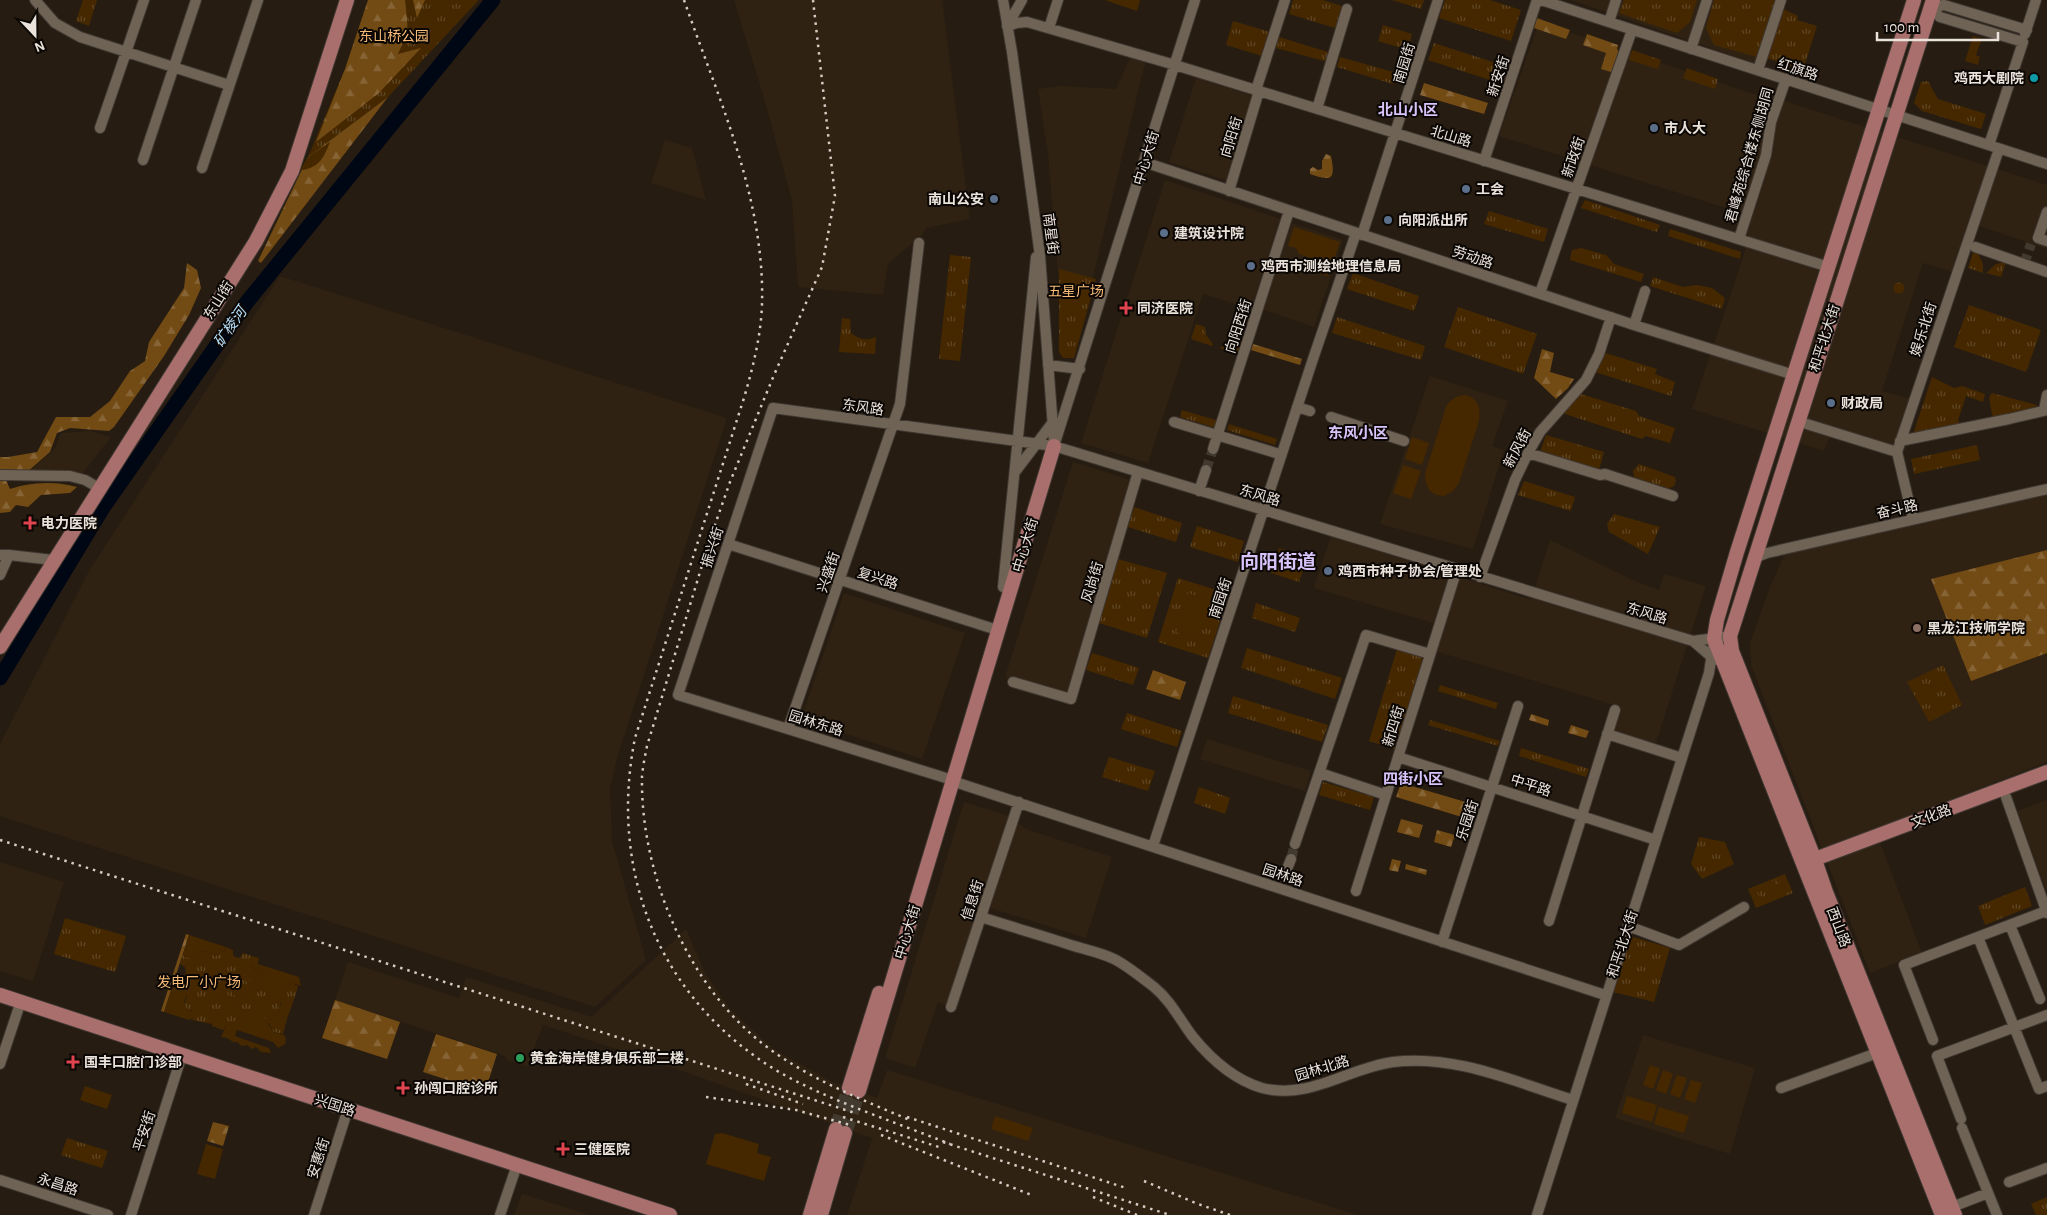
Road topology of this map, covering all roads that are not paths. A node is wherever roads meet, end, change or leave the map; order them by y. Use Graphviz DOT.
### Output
graph roads {
  1 [pos="35,0"];
  2 [pos="144,0"];
  3 [pos="196,0"];
  4 [pos="258,0"];
  5 [pos="347,0"];
  6 [pos="1003,0"];
  7 [pos="1022,0"];
  8 [pos="1058,0"];
  9 [pos="1195,0"];
  10 [pos="1285,0"];
  11 [pos="1438,0"];
  12 [pos="1539,0"];
  13 [pos="1616,0"];
  14 [pos="1707,0"];
  15 [pos="1782,0"];
  16 [pos="1914,0"];
  17 [pos="2036,0"];
  18 [pos="1931,4"];
  19 [pos="1347,9"];
  20 [pos="1609,22"];
  21 [pos="1007,26"];
  22 [pos="1049,28"];
  23 [pos="1632,30"];
  24 [pos="2027,30"];
  25 [pos="2023,42"];
  26 [pos="1691,49"];
  27 [pos="126,52"];
  28 [pos="1175,65"];
  29 [pos="174,67"];
  30 [pos="1758,70"];
  31 [pos="1786,79"];
  32 [pos="230,86"];
  33 [pos="1258,91"];
  34 [pos="1318,109"];
  35 [pos="1879,110"];
  36 [pos="1896,115"];
  37 [pos="100,128"];
  38 [pos="1396,134"];
  39 [pos="1989,145"];
  40 [pos="1999,149"];
  41 [pos="143,160"];
  42 [pos="1484,161"];
  43 [pos="1144,162"];
  44 [pos="2047,164"];
  45 [pos="202,168"];
  46 [pos="1576,189"];
  47 [pos="1229,191"];
  48 [pos="1289,210"];
  49 [pos="2047,212"];
  50 [pos="1359,234"];
  51 [pos="1038,236"];
  52 [pos="1739,239"];
  53 [pos="2039,241"];
  54 [pos="919,243"];
  55 [pos="1975,247"];
  56 [pos="1829,267"];
  57 [pos="2047,272"];
  58 [pos="1645,291"];
  59 [pos="1540,293"];
  60 [pos="1611,317"];
  61 [pos="1634,325"];
  62 [pos="1048,365"];
  63 [pos="1080,369"];
  64 [pos="1794,375"];
  65 [pos="1077,380"];
  66 [pos="2047,395"];
  67 [pos="1297,407"];
  68 [pos="773,408"];
  69 [pos="2046,410"];
  70 [pos="1310,411"];
  71 [pos="1331,417"];
  72 [pos="1797,421"];
  73 [pos="1174,422"];
  74 [pos="1052,423"];
  75 [pos="894,425"];
  76 [pos="1218,434"];
  77 [pos="1017,441"];
  78 [pos="1404,441"];
  79 [pos="1900,441"];
  80 [pos="1036,444"];
  81 [pos="1054,446"];
  82 [pos="1213,449"];
  83 [pos="1897,452"];
  84 [pos="1276,453"];
  85 [pos="1528,454"];
  86 [pos="1206,470"];
  87 [pos="1138,472"];
  88 [pos="1014,473"];
  89 [pos="0,475"];
  90 [pos="99,488"];
  91 [pos="2047,489"];
  92 [pos="1199,491"];
  93 [pos="1673,496"];
  94 [pos="1264,510"];
  95 [pos="1913,519"];
  96 [pos="728,544"];
  97 [pos="5,555"];
  98 [pos="1754,558"];
  99 [pos="53,560"];
  100 [pos="1457,569"];
  101 [pos="0,575"];
  102 [pos="1480,577"];
  103 [pos="840,580"];
  104 [pos="1003,587"];
  105 [pos="991,628"];
  106 [pos="1693,641"];
  107 [pos="0,646"];
  108 [pos="1721,649"];
  109 [pos="1430,654"];
  110 [pos="1013,682"];
  111 [pos="678,694"];
  112 [pos="1518,706"];
  113 [pos="1614,710"];
  114 [pos="788,729"];
  115 [pos="1607,734"];
  116 [pos="1398,757"];
  117 [pos="1682,758"];
  118 [pos="2047,772"];
  119 [pos="1320,773"];
  120 [pos="949,779"];
  121 [pos="2047,781"];
  122 [pos="1492,787"];
  123 [pos="2011,792"];
  124 [pos="1386,795"];
  125 [pos="1019,802"];
  126 [pos="1582,816"];
  127 [pos="1656,840"];
  128 [pos="1295,844"];
  129 [pos="1153,846"];
  130 [pos="1810,864"];
  131 [pos="1356,891"];
  132 [pos="1744,907"];
  133 [pos="2047,912"];
  134 [pos="981,917"];
  135 [pos="1548,921"];
  136 [pos="2010,925"];
  137 [pos="1628,926"];
  138 [pos="1978,937"];
  139 [pos="1442,942"];
  140 [pos="0,995"];
  141 [pos="1605,995"];
  142 [pos="2040,999"];
  143 [pos="21,1001"];
  144 [pos="951,1007"];
  145 [pos="2047,1015"];
  146 [pos="2014,1027"];
  147 [pos="1933,1040"];
  148 [pos="1878,1053"];
  149 [pos="182,1054"];
  150 [pos="0,1064"];
  151 [pos="2047,1086"];
  152 [pos="1781,1088"];
  153 [pos="854,1089"];
  154 [pos="1573,1100"];
  155 [pos="348,1109"];
  156 [pos="517,1165"];
  157 [pos="2047,1168"];
  158 [pos="0,1180"];
  159 [pos="2009,1182"];
  160 [pos="1988,1193"];
  161 [pos="1949,1212"];
  162 [pos="108,1215"];
  163 [pos="131,1215"];
  164 [pos="314,1215"];
  165 [pos="500,1215"];
  166 [pos="670,1215"];
  167 [pos="810,1215"];
  168 [pos="821,1215"];
  169 [pos="1537,1215"];
  170 [pos="1997,1215"];
  1 -- 27 [label="street"];
  2 -- 27 [label="street"];
  3 -- 29 [label="street"];
  4 -- 32 [label="street"];
  5 -- 90 [label="main road, 东山街"];
  6 -- 21 [label="street, 南星街"];
  7 -- 21 [label="street"];
  8 -- 22 [label="street"];
  9 -- 28 [label="street, 中心大街"];
  10 -- 33 [label="street, 向阳街"];
  11 -- 38 [label="street, 南园街"];
  12 -- 20 [label="street, 红旗路"];
  12 -- 42 [label="street, 新安街"];
  13 -- 20 [label="street"];
  14 -- 26 [label="street"];
  15 -- 30 [label="street"];
  16 -- 35 [label="main road, 和平北大街"];
  17 -- 24 [label="street"];
  18 -- 24 [label="street"];
  18 -- 25 [label="street"];
  18 -- 36 [label="main road, 和平北大街"];
  19 -- 34 [label="street"];
  20 -- 23 [label="street, 红旗路"];
  21 -- 22 [label="street, 北山路"];
  21 -- 51 [label="street, 南星街"];
  22 -- 28 [label="street, 北山路"];
  23 -- 26 [label="street, 红旗路"];
  23 -- 46 [label="street, 新政街"];
  24 -- 25 [label="street"];
  25 -- 39 [label="street"];
  26 -- 30 [label="street, 红旗路"];
  27 -- 29 [label="street"];
  27 -- 37 [label="street"];
  28 -- 33 [label="street, 北山路"];
  28 -- 43 [label="street, 中心大街"];
  29 -- 32 [label="street"];
  29 -- 41 [label="street"];
  30 -- 31 [label="street, 红旗路"];
  31 -- 35 [label="street, 红旗路"];
  31 -- 52 [label="street, 君峰苑综合楼东侧胡同"];
  32 -- 45 [label="street"];
  33 -- 34 [label="street, 北山路"];
  33 -- 47 [label="street, 向阳街"];
  34 -- 38 [label="street, 北山路"];
  35 -- 36 [label="street, 红旗路"];
  35 -- 56 [label="main road, 和平北大街"];
  36 -- 39 [label="street, 红旗路"];
  36 -- 72 [label="main road, 和平北大街"];
  38 -- 42 [label="street, 北山路"];
  38 -- 50 [label="street, 南园街"];
  39 -- 40 [label="street, 红旗路"];
  40 -- 44 [label="street, 红旗路"];
  40 -- 79 [label="street, 娱乐北街"];
  42 -- 46 [label="street, 北山路"];
  43 -- 47 [label="street, 劳动路"];
  43 -- 63 [label="street, 中心大街"];
  46 -- 52 [label="street, 北山路"];
  46 -- 59 [label="street, 新政街"];
  47 -- 48 [label="street, 劳动路"];
  48 -- 50 [label="street, 劳动路"];
  48 -- 76 [label="street, 向阳西街"];
  49 -- 53 [label="street"];
  50 -- 59 [label="street, 劳动路"];
  50 -- 67 [label="street, 南园街"];
  51 -- 62 [label="street, 南星街"];
  51 -- 77 [label="street"];
  52 -- 56 [label="street, 北山路"];
  54 -- 75 [label="street, 兴盛街"];
  55 -- 57 [label="street"];
  56 -- 64 [label="main road, 和平北大街"];
  58 -- 61 [label="street"];
  59 -- 60 [label="street, 劳动路"];
  60 -- 61 [label="street, 劳动路"];
  60 -- 85 [label="street, 新风街"];
  61 -- 64 [label="street, 劳动路"];
  62 -- 63 [label="street"];
  62 -- 74 [label="street, 南星街"];
  63 -- 65 [label="street, 中心大街"];
  64 -- 108 [label="main road, 和平北大街"];
  65 -- 74 [label="street"];
  65 -- 81 [label="street, 中心大街"];
  66 -- 69 [label="street"];
  67 -- 70 [label="street"];
  67 -- 94 [label="street, 南园街"];
  68 -- 75 [label="street, 东风路"];
  68 -- 96 [label="street, 振兴街"];
  69 -- 79 [label="street"];
  71 -- 78 [label="street"];
  72 -- 83 [label="street"];
  72 -- 98 [label="main road, 和平北大街"];
  73 -- 76 [label="street"];
  74 -- 80 [label="street"];
  74 -- 81 [label="street, 南星街"];
  75 -- 77 [label="street, 东风路"];
  75 -- 103 [label="street, 兴盛街"];
  76 -- 82 [label="street, 向阳西街"];
  76 -- 84 [label="street"];
  77 -- 80 [label="street, 东风路"];
  77 -- 88 [label="street"];
  79 -- 83 [label="street, 娱乐北街"];
  80 -- 81 [label="street, 东风路"];
  80 -- 88 [label="street"];
  81 -- 87 [label="street, 东风路"];
  81 -- 120 [label="main road, 中心大街"];
  83 -- 95 [label="street, 娱乐北街"];
  85 -- 93 [label="street"];
  85 -- 102 [label="street, 新风街"];
  86 -- 92 [label="street"];
  87 -- 92 [label="street, 东风路"];
  87 -- 110 [label="street, 风尚街"];
  88 -- 104 [label="street"];
  89 -- 90 [label="street"];
  90 -- 99 [label="main road, 东山街"];
  91 -- 95 [label="street, 奋斗路"];
  92 -- 94 [label="street, 东风路"];
  94 -- 100 [label="street, 东风路"];
  94 -- 129 [label="street, 南园街"];
  95 -- 98 [label="street, 奋斗路"];
  96 -- 103 [label="street, 复兴路"];
  96 -- 111 [label="street, 振兴街"];
  97 -- 99 [label="street"];
  97 -- 101 [label="street"];
  98 -- 108 [label="main road, 和平北大街"];
  99 -- 107 [label="main road, 东山街"];
  100 -- 102 [label="street, 东风路"];
  100 -- 109 [label="street, 新四街"];
  102 -- 106 [label="street, 东风路"];
  103 -- 105 [label="street, 复兴路"];
  103 -- 114 [label="street, 兴盛街"];
  104 -- 105 [label="main road, 中心大街"];
  105 -- 120 [label="main road, 中心大街"];
  106 -- 108 [label="street, 东风路"];
  106 -- 108 [label="street"];
  108 -- 117 [label="street, 和平北大街"];
  108 -- 130 [label="main road, 西山路"];
  108 -- 130 [label="main road, 西山路"];
  109 -- 116 [label="street, 新四街"];
  109 -- 119 [label="street"];
  111 -- 114 [label="street, 园林东路"];
  112 -- 122 [label="street, 乐园街"];
  113 -- 115 [label="street"];
  114 -- 120 [label="street, 园林东路"];
  115 -- 117 [label="street"];
  115 -- 126 [label="street"];
  116 -- 122 [label="street, 中平路"];
  116 -- 124 [label="street, 新四街"];
  117 -- 127 [label="street, 和平北大街"];
  118 -- 123 [label="main road, 文化路"];
  119 -- 124 [label="street"];
  119 -- 128 [label="street"];
  120 -- 125 [label="street, 园林路"];
  120 -- 153 [label="main road, 中心大街"];
  121 -- 123 [label="main road, 文化路"];
  122 -- 126 [label="street, 中平路"];
  122 -- 139 [label="street, 乐园街"];
  123 -- 130 [label="main road, 文化路"];
  123 -- 133 [label="street"];
  124 -- 131 [label="street, 新四街"];
  125 -- 129 [label="street, 园林路"];
  125 -- 134 [label="street, 信息街"];
  126 -- 127 [label="street, 中平路"];
  126 -- 135 [label="street"];
  127 -- 137 [label="street, 和平北大街"];
  129 -- 139 [label="street, 园林路"];
  130 -- 148 [label="main road, 西山路"];
  130 -- 161 [label="main road, 西山路"];
  132 -- 137 [label="street"];
  133 -- 136 [label="street"];
  134 -- 144 [label="street, 信息街"];
  134 -- 154 [label="street, 园林北路"];
  136 -- 138 [label="street"];
  136 -- 142 [label="street"];
  137 -- 141 [label="street, 和平北大街"];
  138 -- 146 [label="street"];
  138 -- 147 [label="street"];
  139 -- 141 [label="street, 园林路"];
  140 -- 143 [label="main road, 兴国路"];
  141 -- 154 [label="street, 和平北大街"];
  143 -- 149 [label="main road, 兴国路"];
  143 -- 150 [label="street"];
  145 -- 146 [label="street"];
  146 -- 151 [label="street"];
  146 -- 160 [label="street"];
  148 -- 152 [label="street"];
  148 -- 161 [label="main road, 西山路"];
  149 -- 155 [label="main road, 兴国路"];
  149 -- 163 [label="street, 平安街"];
  154 -- 169 [label="street, 和平北大街"];
  155 -- 156 [label="main road, 兴国路"];
  155 -- 164 [label="street, 安惠街"];
  156 -- 165 [label="street"];
  156 -- 166 [label="main road, 兴国路"];
  157 -- 159 [label="street"];
  158 -- 162 [label="street, 永昌路"];
  160 -- 161 [label="street"];
  160 -- 170 [label="street"];
  167 -- 168 [label="main road"];
}
